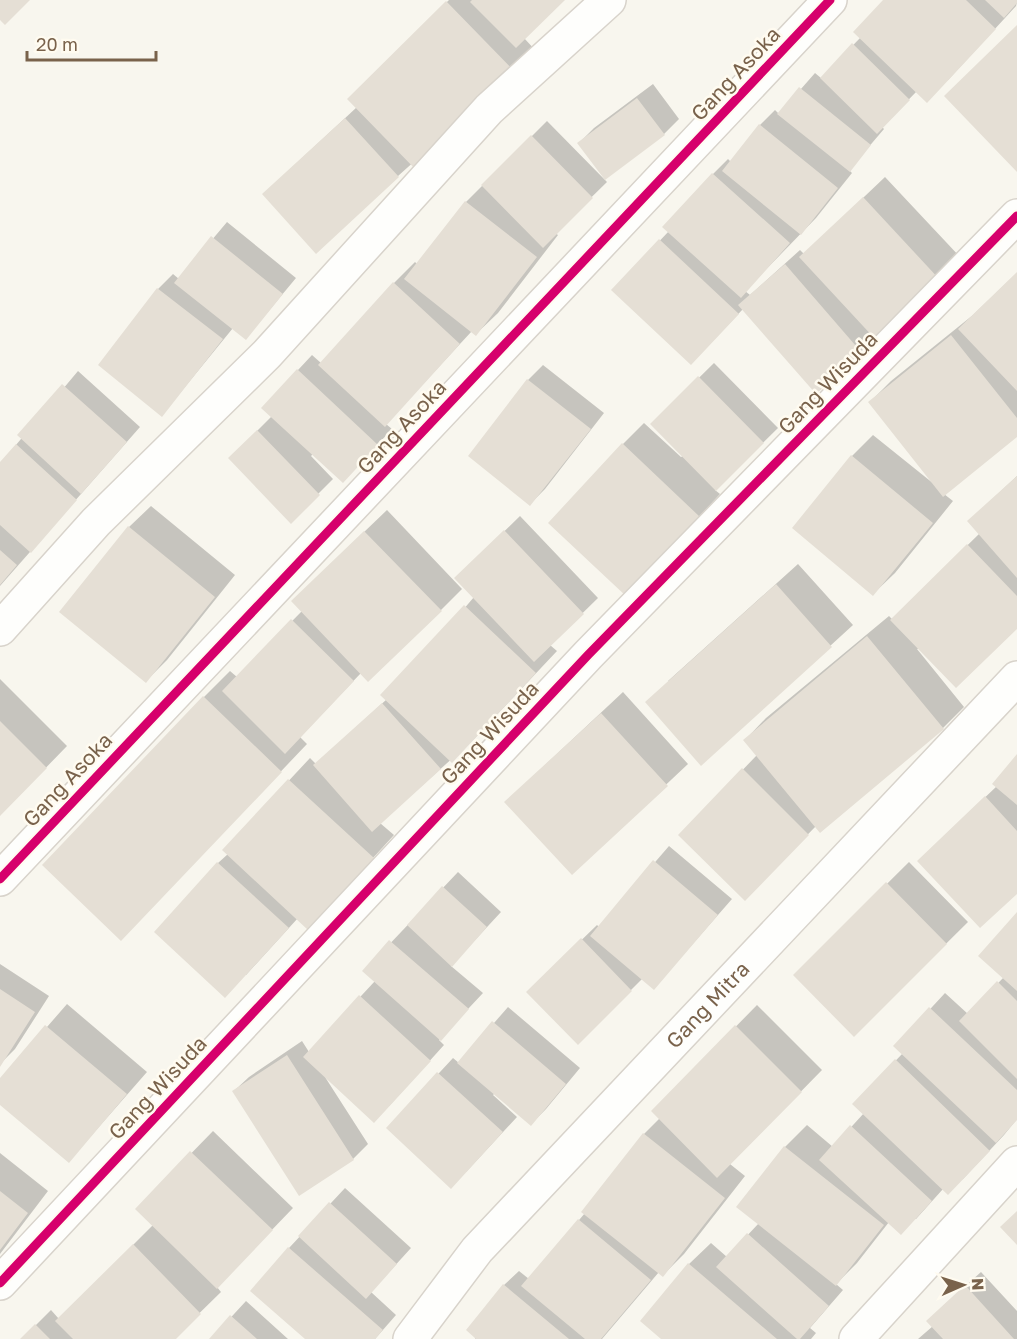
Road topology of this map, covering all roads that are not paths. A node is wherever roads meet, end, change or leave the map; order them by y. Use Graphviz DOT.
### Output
graph roads {
  1 [pos="609,0"];
  2 [pos="830,0"];
  3 [pos="1017,216"];
  4 [pos="0,629"];
  5 [pos="1017,678"];
  6 [pos="0,879"];
  7 [pos="1017,1163"];
  8 [pos="0,1283"];
  9 [pos="410,1339"];
  10 [pos="856,1339"];
  1 -- 4 [label="street"];
  2 -- 6 [label="street, Gang Asoka"];
  3 -- 8 [label="street, Gang Wisuda"];
  5 -- 9 [label="street, Gang Mitra"];
  7 -- 10 [label="street"];
}
